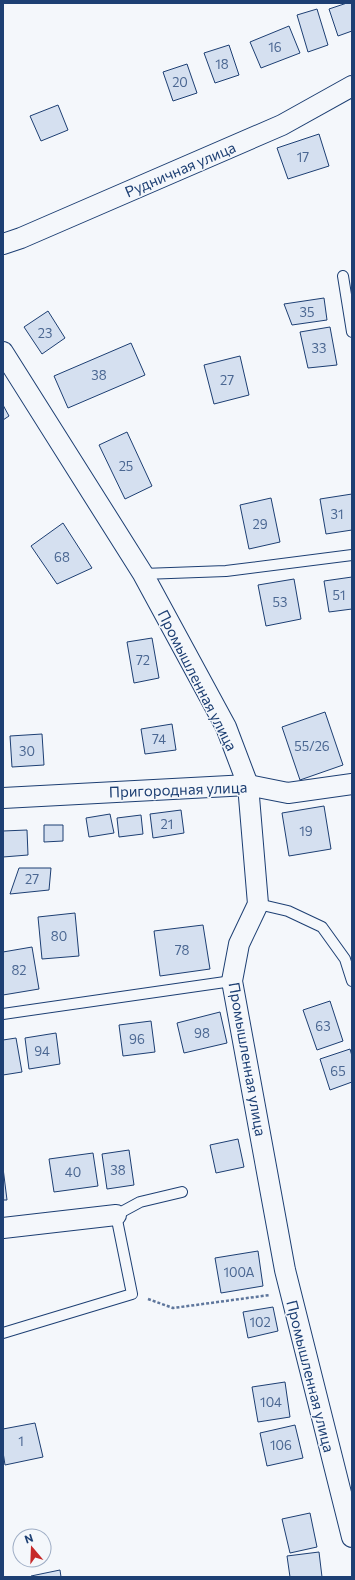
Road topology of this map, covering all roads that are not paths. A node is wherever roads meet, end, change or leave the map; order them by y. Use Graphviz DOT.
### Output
graph roads {
  1 [pos="352,86"];
  2 [pos="3,244"];
  3 [pos="344,276"];
  4 [pos="352,332"];
  5 [pos="3,352"];
  6 [pos="352,555"];
  7 [pos="143,574"];
  8 [pos="352,784"];
  9 [pos="248,785"];
  10 [pos="3,798"];
  11 [pos="258,904"];
  12 [pos="232,981"];
  13 [pos="352,981"];
  14 [pos="3,1014"];
  15 [pos="182,1192"];
  16 [pos="116,1214"];
  17 [pos="3,1228"];
  18 [pos="3,1333"];
  19 [pos="352,1537"];
  1 -- 2 [label="street, Рудничная улица"];
  3 -- 4 [label="lane"];
  5 -- 7 [label="street, Промышленная улица"];
  6 -- 7 [label="lane"];
  7 -- 9 [label="street, Промышленная улица"];
  8 -- 9 [label="street, Пригородная улица"];
  9 -- 10 [label="street, Пригородная улица"];
  9 -- 11 [label="street, Промышленная улица"];
  11 -- 12 [label="street, Промышленная улица"];
  11 -- 13 [label="lane"];
  12 -- 14 [label="lane"];
  12 -- 19 [label="street, Промышленная улица"];
  15 -- 16 [label="lane"];
  16 -- 17 [label="street"];
  16 -- 18 [label="lane"];
}
